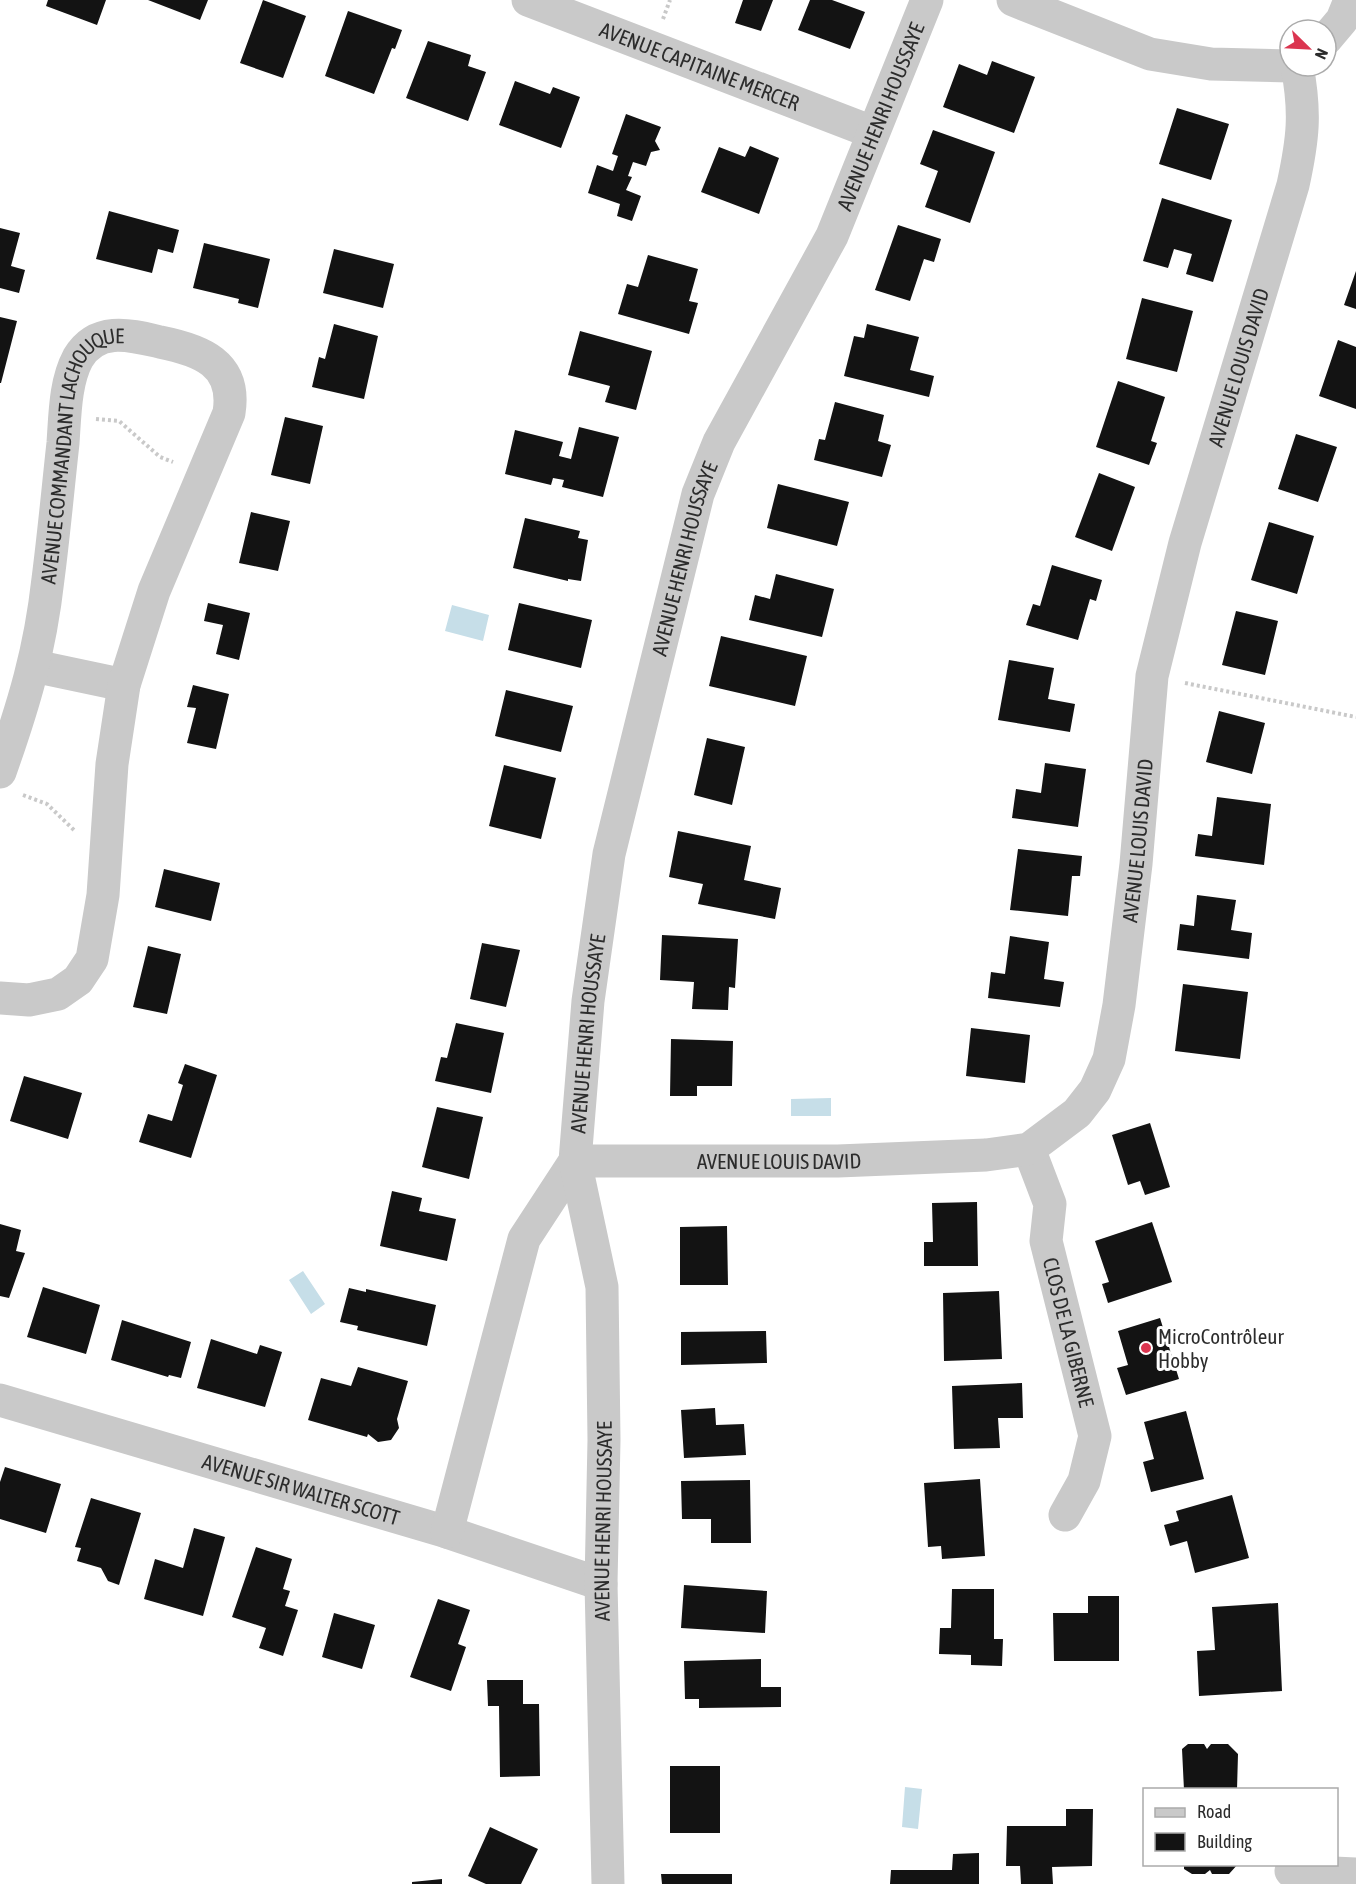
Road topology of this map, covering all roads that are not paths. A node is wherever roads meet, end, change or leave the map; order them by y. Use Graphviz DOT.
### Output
graph roads {
  1 [pos="528,0"];
  2 [pos="927,0"];
  3 [pos="1013,0"];
  4 [pos="1350,0"];
  5 [pos="1338,25"];
  6 [pos="1278,66"];
  7 [pos="1299,78"];
  8 [pos="872,132"];
  9 [pos="34,666"];
  10 [pos="124,685"];
  11 [pos="9,783"];
  12 [pos="0,998"];
  13 [pos="1029,1149"];
  14 [pos="575,1161"];
  15 [pos="0,1400"];
  16 [pos="1065,1515"];
  17 [pos="447,1532"];
  18 [pos="601,1584"];
  19 [pos="1291,1873"];
  20 [pos="1356,1874"];
  21 [pos="608,1884"];
  1 -- 8 [label="street, AVENUE CAPITAINE MERCER"];
  2 -- 8 [label="street, AVENUE HENRI HOUSSAYE"];
  3 -- 6 [label="street"];
  4 -- 5 [label="street"];
  7 -- 13 [label="street, AVENUE LOUIS DAVID"];
  8 -- 14 [label="street, AVENUE HENRI HOUSSAYE"];
  9 -- 10 [label="street"];
  9 -- 10 [label="street, AVENUE COMMANDANT LACHOUQUE"];
  9 -- 11 [label="street, AVENUE COMMANDANT LACHOUQUE"];
  10 -- 12 [label="street, AVENUE COMMANDANT LACHOUQUE"];
  13 -- 14 [label="street, AVENUE LOUIS DAVID"];
  13 -- 16 [label="street, CLOS DE LA GIBERNE"];
  14 -- 17 [label="street, AVENUE HENRI HOUSSAYE"];
  14 -- 18 [label="street, AVENUE HENRI HOUSSAYE"];
  15 -- 17 [label="street, AVENUE SIR WALTER SCOTT"];
  17 -- 18 [label="street, AVENUE SIR WALTER SCOTT"];
  18 -- 21 [label="street, AVENUE HENRI HOUSSAYE"];
  19 -- 20 [label="street"];
}
